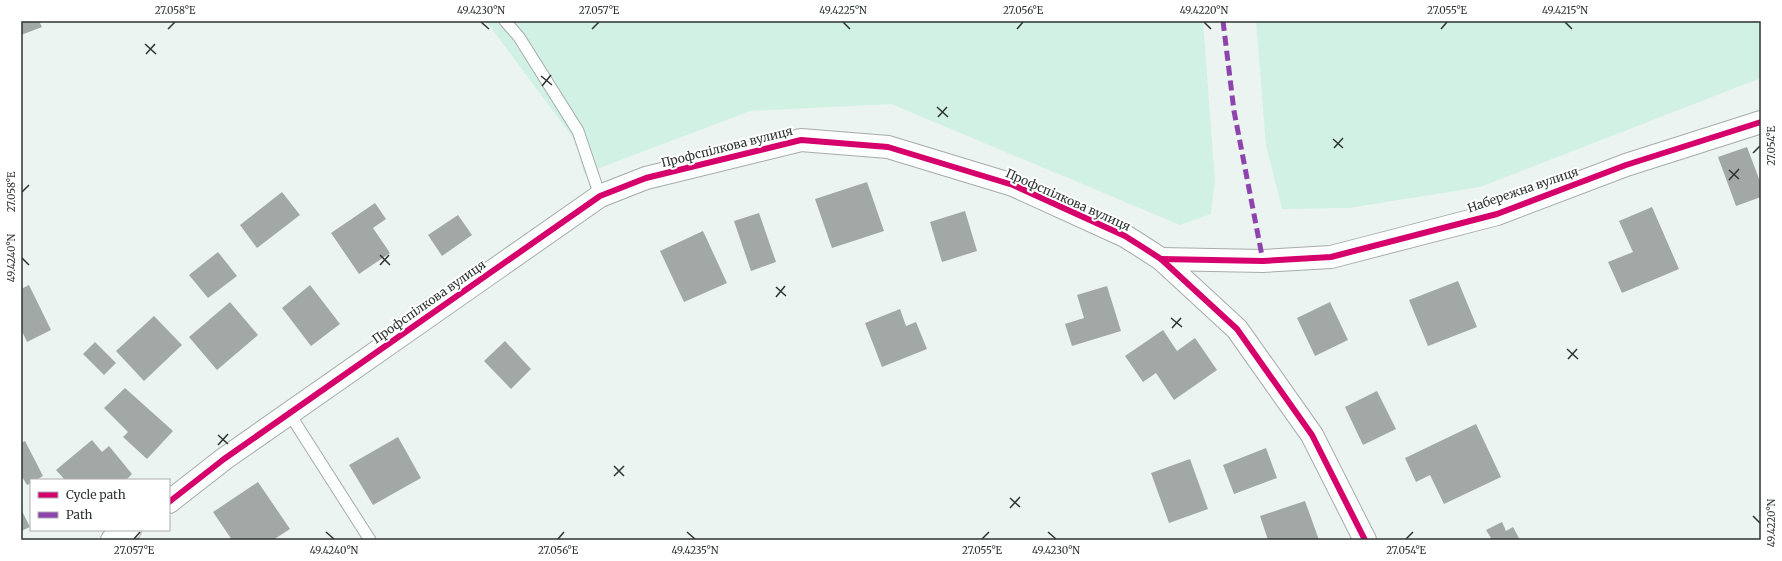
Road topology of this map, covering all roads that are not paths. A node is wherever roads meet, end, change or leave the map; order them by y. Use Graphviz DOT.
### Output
graph roads {
  1 [pos="505,21"];
  2 [pos="1761,122"];
  3 [pos="600,196"];
  4 [pos="1161,259"];
  5 [pos="289,413"];
  6 [pos="170,501"];
  7 [pos="128,531"];
  8 [pos="135,531"];
  9 [pos="112,540"];
  10 [pos="130,540"];
  11 [pos="370,540"];
  12 [pos="1365,540"];
  1 -- 3 [label="lane"];
  2 -- 4 [label="street, Набережна вулиця"];
  3 -- 4 [label="street, Профспілкова вулиця"];
  3 -- 5 [label="street, Профспілкова вулиця"];
  4 -- 12 [label="street, Профспілкова вулиця"];
  5 -- 6 [label="street, Профспілкова вулиця"];
  5 -- 11 [label="lane"];
  7 -- 9 [label="street"];
  8 -- 10 [label="street"];
}
